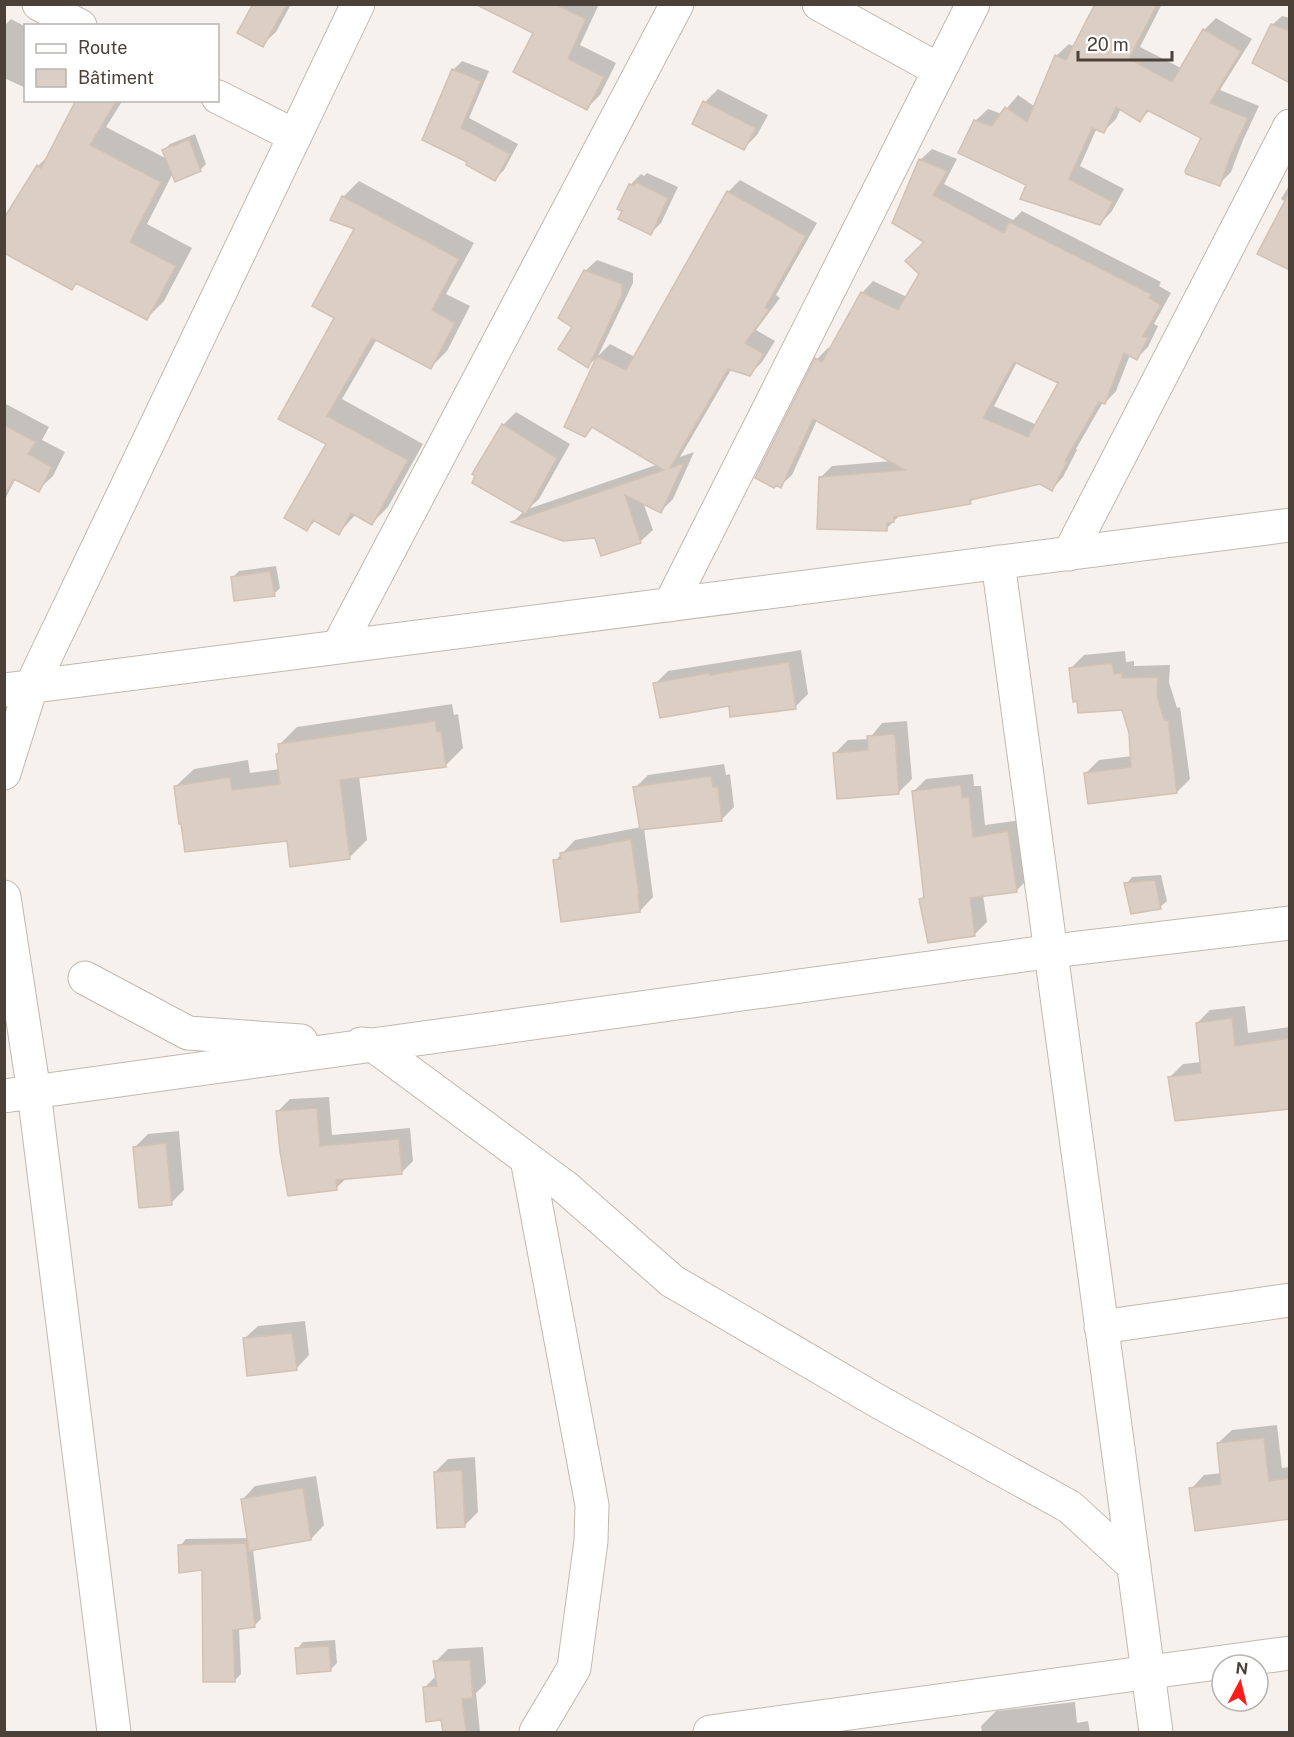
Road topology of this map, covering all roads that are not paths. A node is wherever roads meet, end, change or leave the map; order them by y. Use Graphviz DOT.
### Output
graph roads {
  1 [pos="39,4"];
  2 [pos="358,4"];
  3 [pos="677,4"];
  4 [pos="819,4"];
  5 [pos="973,4"];
  6 [pos="76,24"];
  7 [pos="939,70"];
  8 [pos="219,98"];
  9 [pos="1290,126"];
  10 [pos="295,136"];
  11 [pos="1290,525"];
  12 [pos="1069,554"];
  13 [pos="998,562"];
  14 [pos="670,605"];
  15 [pos="338,647"];
  16 [pos="18,688"];
  17 [pos="4,773"];
  18 [pos="4,897"];
  19 [pos="1290,923"];
  20 [pos="1053,951"];
  21 [pos="85,978"];
  22 [pos="373,1045"];
  23 [pos="19,1094"];
  24 [pos="527,1159"];
  25 [pos="1290,1300"];
  26 [pos="1101,1327"];
  27 [pos="1134,1566"];
  28 [pos="1290,1653"];
  29 [pos="1148,1672"];
  30 [pos="114,1732"];
  31 [pos="536,1732"];
  32 [pos="710,1732"];
  33 [pos="1156,1732"];
  1 -- 6 [label="street"];
  2 -- 10 [label="street"];
  3 -- 15 [label="street"];
  4 -- 7 [label="street"];
  5 -- 7 [label="street"];
  7 -- 14 [label="street"];
  8 -- 10 [label="street"];
  9 -- 12 [label="street"];
  10 -- 16 [label="street"];
  11 -- 12 [label="street"];
  12 -- 13 [label="street"];
  13 -- 14 [label="street"];
  13 -- 20 [label="street"];
  14 -- 15 [label="street"];
  15 -- 16 [label="street"];
  16 -- 17 [label="street"];
  18 -- 23 [label="street"];
  19 -- 20 [label="street"];
  20 -- 22 [label="street"];
  20 -- 26 [label="street"];
  21 -- 22 [label="street"];
  22 -- 23 [label="street"];
  22 -- 24 [label="street"];
  23 -- 30 [label="street"];
  24 -- 27 [label="street"];
  24 -- 31 [label="street"];
  25 -- 26 [label="street"];
  26 -- 27 [label="street"];
  27 -- 29 [label="street"];
  28 -- 29 [label="street"];
  29 -- 32 [label="street"];
  29 -- 33 [label="street"];
}
